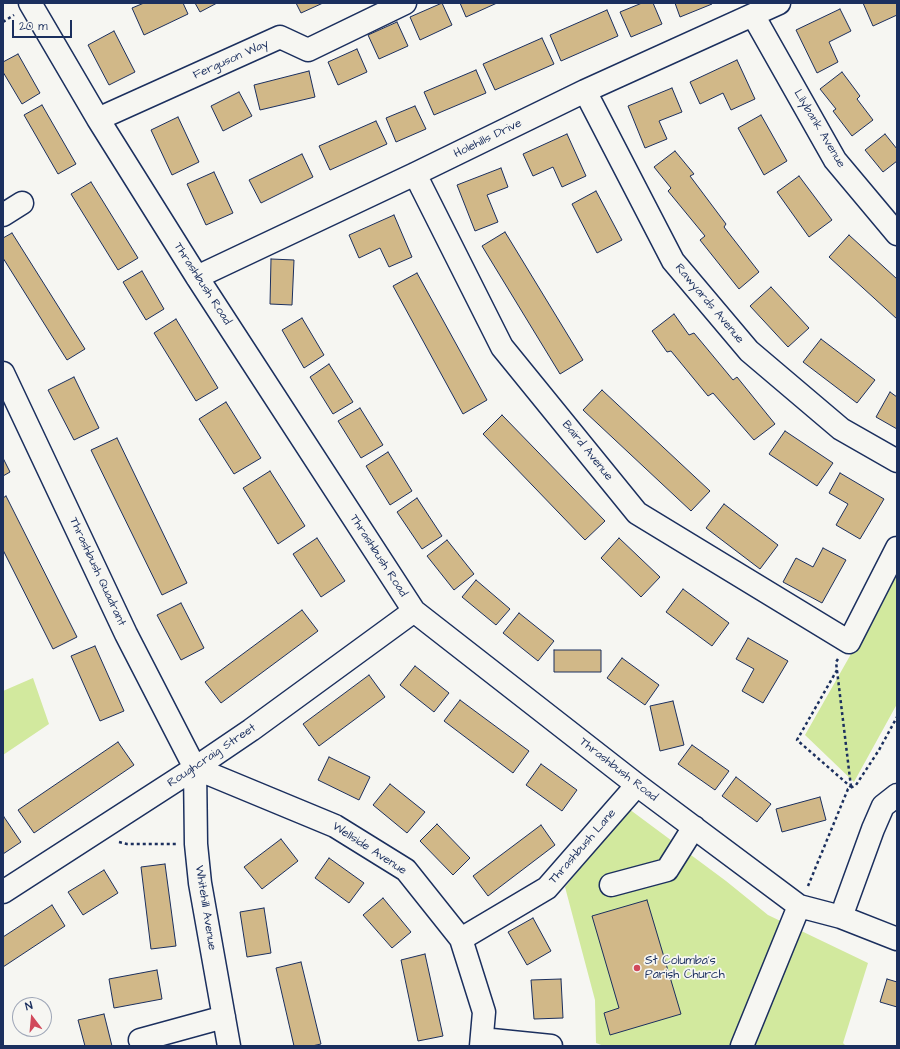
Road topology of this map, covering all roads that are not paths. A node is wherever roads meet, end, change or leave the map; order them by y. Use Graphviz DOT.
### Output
graph roads {
  1 [pos="30,3"];
  2 [pos="405,3"];
  3 [pos="779,3"];
  4 [pos="753,15"];
  5 [pos="585,91"];
  6 [pos="98,119"];
  7 [pos="415,174"];
  8 [pos="22,203"];
  9 [pos="3,214"];
  10 [pos="897,234"];
  11 [pos="197,277"];
  12 [pos="3,373"];
  13 [pos="897,461"];
  14 [pos="897,548"];
  15 [pos="414,611"];
  16 [pos="195,768"];
  17 [pos="637,785"];
  18 [pos="897,795"];
  19 [pos="694,827"];
  20 [pos="611,885"];
  21 [pos="3,892"];
  22 [pos="799,906"];
  23 [pos="841,917"];
  24 [pos="897,938"];
  25 [pos="461,939"];
  26 [pos="224,1017"];
  27 [pos="140,1040"];
  28 [pos="482,1042"];
  29 [pos="229,1046"];
  30 [pos="551,1046"];
  31 [pos="742,1046"];
  1 -- 6 [label="street, Thrashbush Road"];
  2 -- 6 [label="street, Ferguson Way"];
  3 -- 4 [label="street, Holehills Drive"];
  4 -- 5 [label="street, Holehills Drive"];
  4 -- 10 [label="street, Lilybank Avenue"];
  5 -- 7 [label="street, Holehills Drive"];
  5 -- 13 [label="street, Rawyards Avenue"];
  6 -- 11 [label="street, Thrashbush Road"];
  7 -- 11 [label="street, Holehills Drive"];
  7 -- 14 [label="street, Baird Avenue"];
  8 -- 9 [label="street"];
  11 -- 15 [label="street, Thrashbush Road"];
  12 -- 16 [label="street, Thrashbush Quadrant"];
  15 -- 16 [label="street, Roughcraig Street"];
  15 -- 17 [label="street, Thrashbush Road"];
  16 -- 21 [label="street, Roughcraig Street"];
  16 -- 25 [label="street, Wellside Avenue"];
  16 -- 26 [label="street, Whitehill Avenue"];
  17 -- 19 [label="street, Thrashbush Road"];
  17 -- 25 [label="street, Thrashbush Lane"];
  18 -- 23 [label="street"];
  19 -- 20 [label="street"];
  19 -- 22 [label="street, Thrashbush Road"];
  22 -- 23 [label="street, Thrashbush Road"];
  22 -- 31 [label="street"];
  23 -- 24 [label="street, Thrashbush Road"];
  25 -- 28 [label="street, Wellside Avenue"];
  26 -- 27 [label="street"];
  26 -- 29 [label="street, Whitehill Avenue"];
  28 -- 30 [label="street"];
}
